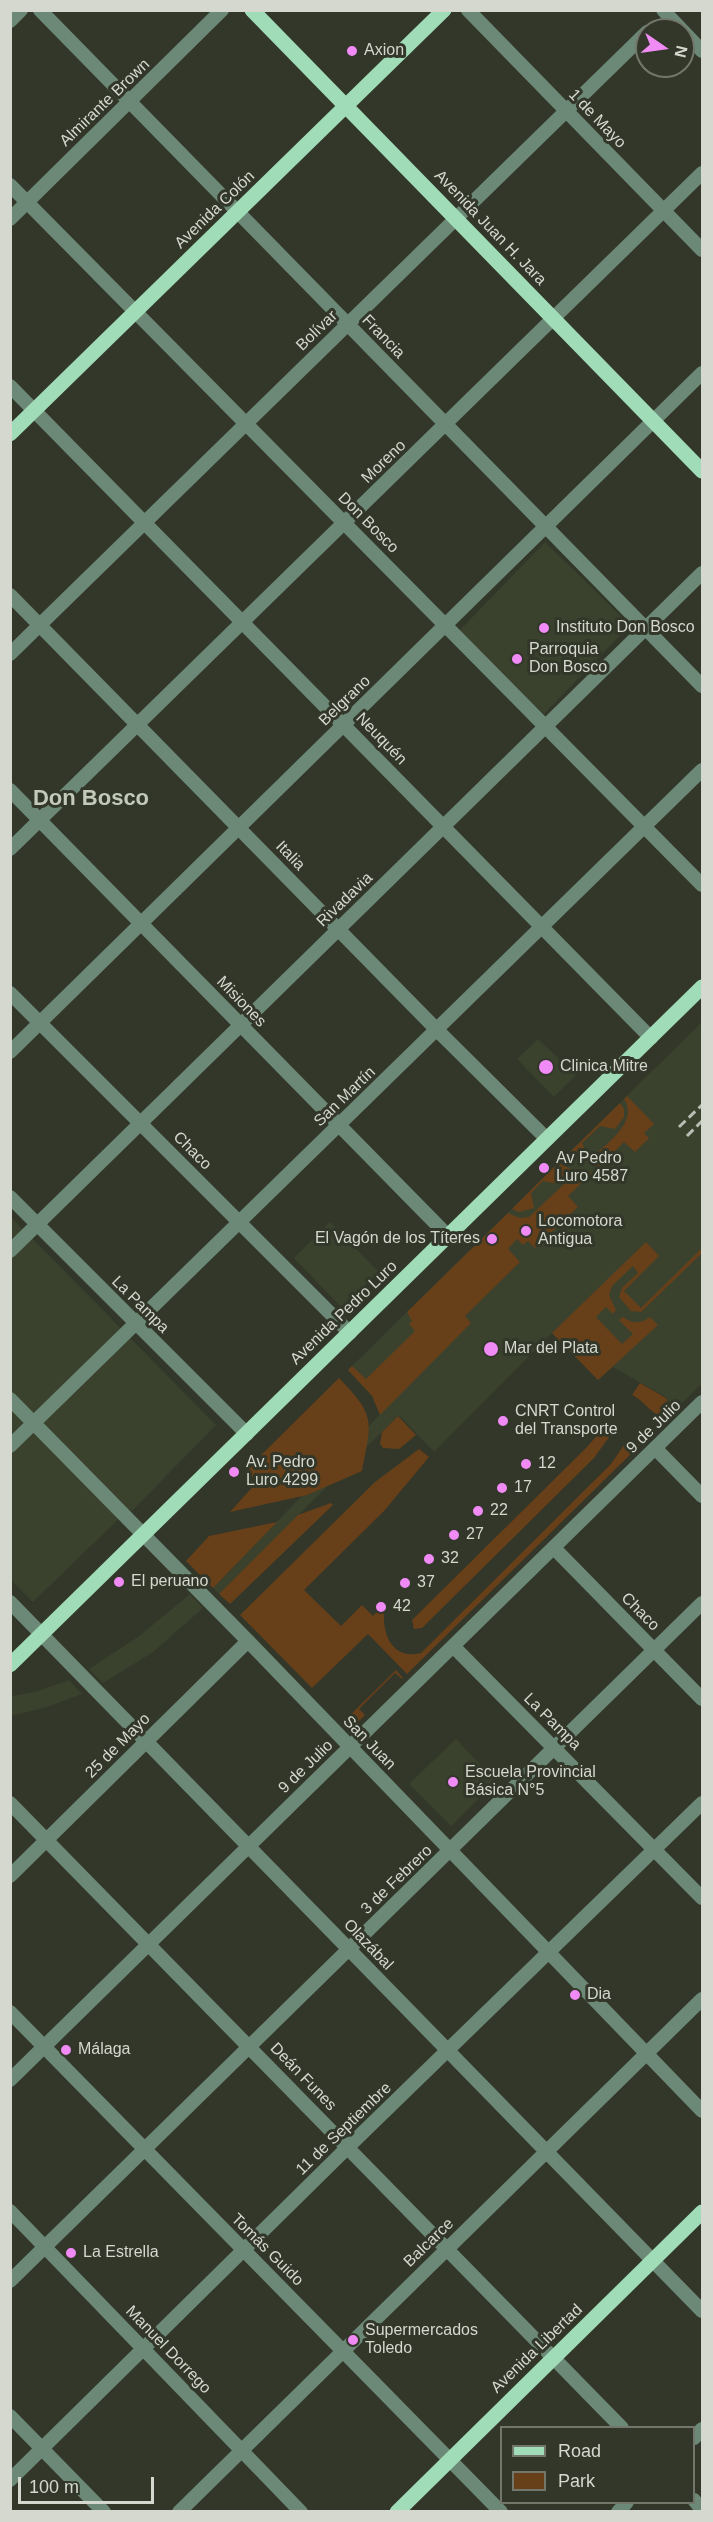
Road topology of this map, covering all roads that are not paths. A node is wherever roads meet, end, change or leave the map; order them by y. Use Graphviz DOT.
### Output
graph roads {
  1 [pos="21,10"];
  2 [pos="39,10"];
  3 [pos="222,10"];
  4 [pos="252,10"];
  5 [pos="444,10"];
  6 [pos="468,10"];
  7 [pos="10,21"];
  8 [pos="635,44"];
  9 [pos="129,102"];
  10 [pos="346,106"];
  11 [pos="566,111"];
  12 [pos="702,173"];
  13 [pos="10,185"];
  14 [pos="28,202"];
  15 [pos="664,210"];
  16 [pos="238,212"];
  17 [pos="10,219"];
  18 [pos="456,219"];
  19 [pos="702,250"];
  20 [pos="136,311"];
  21 [pos="553,319"];
  22 [pos="348,324"];
  23 [pos="702,373"];
  24 [pos="10,386"];
  25 [pos="35,410"];
  26 [pos="653,421"];
  27 [pos="247,423"];
  28 [pos="445,424"];
  29 [pos="10,434"];
  30 [pos="702,471"];
  31 [pos="145,522"];
  32 [pos="345,523"];
  33 [pos="546,526"];
  34 [pos="702,573"];
  35 [pos="10,595"];
  36 [pos="243,622"];
  37 [pos="40,625"];
  38 [pos="446,625"];
  39 [pos="646,628"];
  40 [pos="10,654"];
  41 [pos="702,686"];
  42 [pos="138,725"];
  43 [pos="344,725"];
  44 [pos="546,727"];
  45 [pos="702,770"];
  46 [pos="10,790"];
  47 [pos="40,820"];
  48 [pos="444,826"];
  49 [pos="645,827"];
  50 [pos="239,828"];
  51 [pos="10,849"];
  52 [pos="702,885"];
  53 [pos="141,924"];
  54 [pos="542,927"];
  55 [pos="338,930"];
  56 [pos="702,987"];
  57 [pos="10,993"];
  58 [pos="40,1023"];
  59 [pos="241,1025"];
  60 [pos="437,1030"];
  61 [pos="651,1038"];
  62 [pos="10,1052"];
  63 [pos="141,1123"];
  64 [pos="339,1126"];
  65 [pos="548,1139"];
  66 [pos="10,1197"];
  67 [pos="240,1223"];
  68 [pos="38,1224"];
  69 [pos="448,1236"];
  70 [pos="10,1251"];
  71 [pos="135,1324"];
  72 [pos="350,1333"];
  73 [pos="10,1399"];
  74 [pos="702,1402"];
  75 [pos="34,1423"];
  76 [pos="247,1434"];
  77 [pos="10,1446"];
  78 [pos="655,1448"];
  79 [pos="702,1496"];
  80 [pos="144,1534"];
  81 [pos="554,1548"];
  82 [pos="10,1602"];
  83 [pos="702,1603"];
  84 [pos="42,1634"];
  85 [pos="248,1641"];
  86 [pos="453,1646"];
  87 [pos="655,1650"];
  88 [pos="10,1665"];
  89 [pos="702,1699"];
  90 [pos="146,1742"];
  91 [pos="350,1747"];
  92 [pos="555,1748"];
  93 [pos="10,1803"];
  94 [pos="702,1803"];
  95 [pos="47,1840"];
  96 [pos="249,1847"];
  97 [pos="655,1850"];
  98 [pos="450,1852"];
  99 [pos="10,1876"];
  100 [pos="702,1898"];
  101 [pos="149,1944"];
  102 [pos="349,1950"];
  103 [pos="549,1953"];
  104 [pos="702,1998"];
  105 [pos="10,2012"];
  106 [pos="45,2046"];
  107 [pos="250,2047"];
  108 [pos="449,2051"];
  109 [pos="647,2053"];
  110 [pos="10,2080"];
  111 [pos="702,2110"];
  112 [pos="348,2147"];
  113 [pos="145,2150"];
  114 [pos="546,2151"];
  115 [pos="10,2211"];
  116 [pos="702,2212"];
  117 [pos="45,2247"];
  118 [pos="447,2248"];
  119 [pos="245,2251"];
  120 [pos="653,2260"];
  121 [pos="10,2281"];
  122 [pos="702,2311"];
  123 [pos="144,2349"];
  124 [pos="343,2350"];
  125 [pos="554,2357"];
  126 [pos="10,2416"];
  127 [pos="621,2426"];
  128 [pos="42,2449"];
  129 [pos="242,2450"];
  130 [pos="450,2460"];
  131 [pos="10,2480"];
  132 [pos="104,2511"];
  133 [pos="179,2511"];
  134 [pos="301,2511"];
  135 [pos="397,2511"];
  136 [pos="501,2511"];
  1 -- 7 [label="street"];
  2 -- 9 [label="street, Francia"];
  3 -- 9 [label="street, Almirante Brown"];
  4 -- 10 [label="main road, Avenida Juan H. Jara"];
  5 -- 10 [label="main road, Avenida Colón"];
  6 -- 11 [label="street, 1 de Mayo"];
  8 -- 11 [label="street, Bolívar"];
  9 -- 14 [label="street, Almirante Brown"];
  9 -- 16 [label="street, Francia"];
  10 -- 16 [label="main road, Avenida Colón"];
  10 -- 18 [label="main road, Avenida Juan H. Jara"];
  11 -- 15 [label="street, 1 de Mayo"];
  11 -- 18 [label="street, Bolívar"];
  12 -- 15 [label="street, Moreno"];
  13 -- 14 [label="street, Don Bosco"];
  14 -- 17 [label="street, Almirante Brown"];
  14 -- 20 [label="street, Don Bosco"];
  15 -- 19 [label="street, 1 de Mayo"];
  15 -- 21 [label="street, Moreno"];
  16 -- 20 [label="main road, Avenida Colón"];
  16 -- 22 [label="street, Francia"];
  18 -- 21 [label="main road, Avenida Juan H. Jara"];
  18 -- 22 [label="street, Bolívar"];
  20 -- 25 [label="main road, Avenida Colón"];
  20 -- 27 [label="street, Don Bosco"];
  21 -- 26 [label="main road, Avenida Juan H. Jara"];
  21 -- 28 [label="street, Moreno"];
  22 -- 27 [label="street, Bolívar"];
  22 -- 28 [label="street, Francia"];
  23 -- 26 [label="street, Belgrano"];
  24 -- 25 [label="street, Neuquén"];
  25 -- 29 [label="main road, Avenida Colón"];
  25 -- 31 [label="street, Neuquén"];
  26 -- 30 [label="main road, Avenida Juan H. Jara"];
  26 -- 33 [label="street, Belgrano"];
  27 -- 31 [label="street, Bolívar"];
  27 -- 32 [label="street, Don Bosco"];
  28 -- 32 [label="street, Moreno"];
  28 -- 33 [label="street, Francia"];
  31 -- 36 [label="street, Neuquén"];
  31 -- 37 [label="street, Bolívar"];
  32 -- 36 [label="street, Moreno"];
  32 -- 38 [label="street, Don Bosco"];
  33 -- 38 [label="street, Belgrano"];
  33 -- 39 [label="street, Francia"];
  34 -- 39 [label="street, Rivadavia"];
  35 -- 37 [label="street, Italia"];
  36 -- 42 [label="street, Moreno"];
  36 -- 43 [label="street, Neuquén"];
  37 -- 40 [label="street, Bolívar"];
  37 -- 42 [label="street, Italia"];
  38 -- 43 [label="street, Belgrano"];
  38 -- 44 [label="street, Don Bosco"];
  39 -- 41 [label="street, Francia"];
  39 -- 44 [label="street, Rivadavia"];
  42 -- 47 [label="street, Moreno"];
  42 -- 50 [label="street, Italia"];
  43 -- 48 [label="street, Neuquén"];
  43 -- 50 [label="street, Belgrano"];
  44 -- 48 [label="street, Rivadavia"];
  44 -- 49 [label="street, Don Bosco"];
  45 -- 49 [label="street, San Martín"];
  46 -- 47 [label="street, Misiones"];
  47 -- 51 [label="street, Moreno"];
  47 -- 53 [label="street, Misiones"];
  48 -- 54 [label="street, Neuquén"];
  48 -- 55 [label="street, Rivadavia"];
  49 -- 52 [label="street, Don Bosco"];
  49 -- 54 [label="street, San Martín"];
  50 -- 53 [label="street, Belgrano"];
  50 -- 55 [label="street, Italia"];
  53 -- 58 [label="street, Belgrano"];
  53 -- 59 [label="street, Misiones"];
  54 -- 60 [label="street, San Martín"];
  54 -- 61 [label="street, Neuquén"];
  55 -- 59 [label="street, Rivadavia"];
  55 -- 60 [label="street, Italia"];
  56 -- 61 [label="main road, Avenida Pedro Luro"];
  57 -- 58 [label="street, Chaco"];
  58 -- 62 [label="street, Belgrano"];
  58 -- 63 [label="street, Chaco"];
  59 -- 63 [label="street, Rivadavia"];
  59 -- 64 [label="street, Misiones"];
  60 -- 64 [label="street, San Martín"];
  60 -- 65 [label="street, Italia"];
  61 -- 65 [label="main road, Avenida Pedro Luro"];
  63 -- 67 [label="street, Chaco"];
  63 -- 68 [label="street, Rivadavia"];
  64 -- 67 [label="street, San Martín"];
  64 -- 69 [label="street, Misiones"];
  65 -- 69 [label="main road, Avenida Pedro Luro"];
  66 -- 68 [label="street, La Pampa"];
  67 -- 71 [label="street, San Martín"];
  67 -- 72 [label="street, Chaco"];
  68 -- 70 [label="street, Rivadavia"];
  68 -- 71 [label="street, La Pampa"];
  69 -- 72 [label="main road, Avenida Pedro Luro"];
  71 -- 75 [label="street, San Martín"];
  71 -- 76 [label="street, La Pampa"];
  72 -- 76 [label="main road, Avenida Pedro Luro"];
  73 -- 75 [label="street, San Juan"];
  74 -- 78 [label="street, 9 de Julio"];
  75 -- 77 [label="street, San Martín"];
  75 -- 80 [label="street, San Juan"];
  76 -- 80 [label="main road, Avenida Pedro Luro"];
  78 -- 79 [label="street"];
  78 -- 81 [label="street, 9 de Julio"];
  80 -- 84 [label="main road, Avenida Pedro Luro"];
  80 -- 85 [label="street, San Juan"];
  81 -- 86 [label="street, 9 de Julio"];
  81 -- 87 [label="street, Chaco"];
  82 -- 84 [label="street, Olazábal"];
  83 -- 87 [label="street, 3 de Febrero"];
  84 -- 88 [label="main road, Avenida Pedro Luro"];
  84 -- 90 [label="street, Olazábal"];
  85 -- 90 [label="street, 25 de Mayo"];
  85 -- 91 [label="street, San Juan"];
  86 -- 91 [label="street, 9 de Julio"];
  86 -- 92 [label="street, La Pampa"];
  87 -- 89 [label="street, Chaco"];
  87 -- 92 [label="street, 3 de Febrero"];
  90 -- 95 [label="street, 25 de Mayo"];
  90 -- 96 [label="street, Olazábal"];
  91 -- 96 [label="street, 9 de Julio"];
  91 -- 98 [label="street, San Juan"];
  92 -- 97 [label="street, La Pampa"];
  92 -- 98 [label="street, 3 de Febrero"];
  93 -- 95 [label="street, Deán Funes"];
  94 -- 97 [label="street, 11 de Septiembre"];
  95 -- 99 [label="street, 25 de Mayo"];
  95 -- 101 [label="street, Deán Funes"];
  96 -- 101 [label="street, 9 de Julio"];
  96 -- 102 [label="street, Olazábal"];
  97 -- 100 [label="street, La Pampa"];
  97 -- 103 [label="street, 11 de Septiembre"];
  98 -- 102 [label="street, 3 de Febrero"];
  98 -- 103 [label="street, San Juan"];
  101 -- 106 [label="street, 9 de Julio"];
  101 -- 107 [label="street, Deán Funes"];
  102 -- 107 [label="street, 3 de Febrero"];
  102 -- 108 [label="street, Olazábal"];
  103 -- 108 [label="street, 11 de Septiembre"];
  103 -- 109 [label="street, San Juan"];
  104 -- 109 [label="street, Balcarce"];
  105 -- 106 [label="street, Tomás Guido"];
  106 -- 110 [label="street, 9 de Julio"];
  106 -- 113 [label="street, Tomás Guido"];
  107 -- 112 [label="street, Deán Funes"];
  107 -- 113 [label="street, 3 de Febrero"];
  108 -- 112 [label="street, 11 de Septiembre"];
  108 -- 114 [label="street, Olazábal"];
  109 -- 111 [label="street, San Juan"];
  109 -- 114 [label="street, Balcarce"];
  112 -- 118 [label="street, Deán Funes"];
  112 -- 119 [label="street, 11 de Septiembre"];
  113 -- 117 [label="street, 3 de Febrero"];
  113 -- 119 [label="street, Tomás Guido"];
  114 -- 118 [label="street, Balcarce"];
  114 -- 120 [label="street, Olazábal"];
  115 -- 117 [label="street, Manuel Dorrego"];
  116 -- 120 [label="main road, Avenida Libertad"];
  117 -- 121 [label="street, 3 de Febrero"];
  117 -- 123 [label="street, Manuel Dorrego"];
  118 -- 124 [label="street, Balcarce"];
  118 -- 125 [label="street, Deán Funes"];
  119 -- 123 [label="street, 11 de Septiembre"];
  119 -- 124 [label="street, Tomás Guido"];
  120 -- 122 [label="street, Olazábal"];
  120 -- 125 [label="main road, Avenida Libertad"];
  123 -- 128 [label="street, 11 de Septiembre"];
  123 -- 129 [label="street, Manuel Dorrego"];
  124 -- 129 [label="street, Balcarce"];
  124 -- 130 [label="street, Tomás Guido"];
  125 -- 127 [label="street, Deán Funes"];
  125 -- 130 [label="main road, Avenida Libertad"];
  126 -- 128 [label="street"];
  128 -- 131 [label="street, 11 de Septiembre"];
  128 -- 132 [label="street"];
  129 -- 133 [label="street, Balcarce"];
  129 -- 134 [label="street, Manuel Dorrego"];
  130 -- 135 [label="main road, Avenida Libertad"];
  130 -- 136 [label="street, Tomás Guido"];
}
